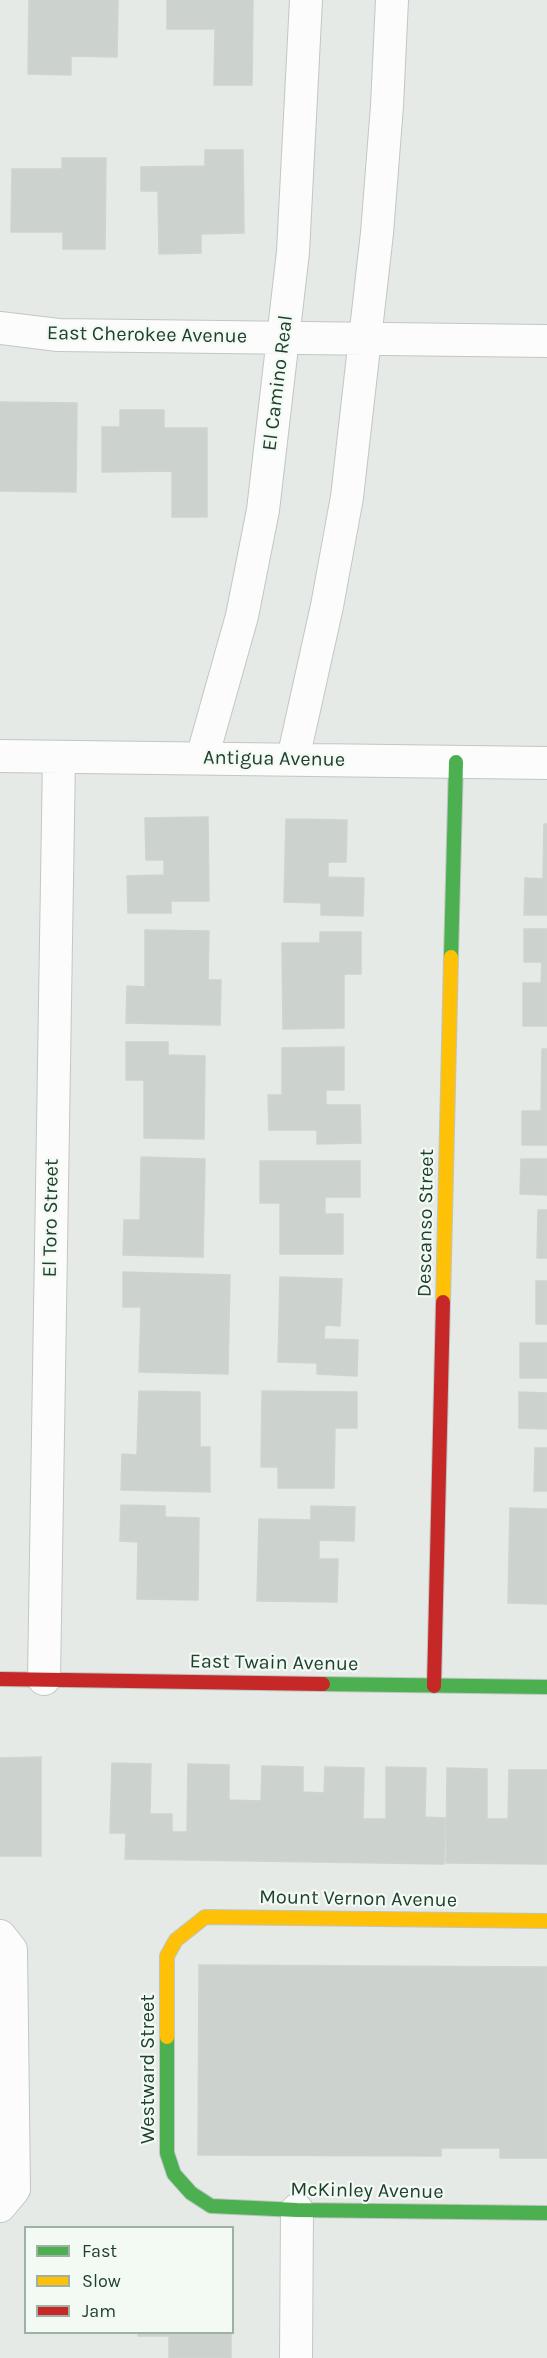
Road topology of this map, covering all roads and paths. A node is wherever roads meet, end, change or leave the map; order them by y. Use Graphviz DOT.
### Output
graph roads {
  1 [pos="306,0"];
  2 [pos="392,0"];
  3 [pos="0,328"];
  4 [pos="283,338"];
  5 [pos="366,339"];
  6 [pos="547,341"];
  7 [pos="0,756"];
  8 [pos="59,757"];
  9 [pos="202,758"];
  10 [pos="293,759"];
  11 [pos="456,762"];
  12 [pos="547,763"];
  13 [pos="0,1679"];
  14 [pos="44,1679"];
  15 [pos="434,1686"];
  16 [pos="547,1688"];
  17 [pos="547,1921"];
  18 [pos="2,1939"];
  19 [pos="176,1940"];
  20 [pos="191,2193"];
  21 [pos="0,2206"];
  22 [pos="297,2210"];
  23 [pos="547,2213"];
  24 [pos="296,2358"];
  1 -- 4 [label="street, El Camino Real"];
  2 -- 5 [label="street"];
  3 -- 4 [label="street, East Cherokee Avenue"];
  4 -- 5 [label="street, East Cherokee Avenue"];
  4 -- 9 [label="street, El Camino Real"];
  5 -- 6 [label="street, East Cherokee Avenue"];
  5 -- 10 [label="street"];
  7 -- 8 [label="street, Antigua Avenue"];
  8 -- 9 [label="street, Antigua Avenue"];
  8 -- 14 [label="street, El Toro Street"];
  9 -- 10 [label="street, Antigua Avenue"];
  10 -- 11 [label="street, Antigua Avenue"];
  11 -- 12 [label="street, Antigua Avenue"];
  11 -- 15 [label="street, Descanso Street"];
  13 -- 14 [label="street, East Twain Avenue"];
  14 -- 15 [label="street, East Twain Avenue"];
  15 -- 16 [label="street, East Twain Avenue"];
  17 -- 19 [label="street, Mount Vernon Avenue"];
  18 -- 21 [label="street"];
  19 -- 20 [label="street, Westward Street"];
  20 -- 22 [label="street, McKinley Avenue"];
  22 -- 23 [label="street, McKinley Avenue"];
  22 -- 24 [label="street"];
}
